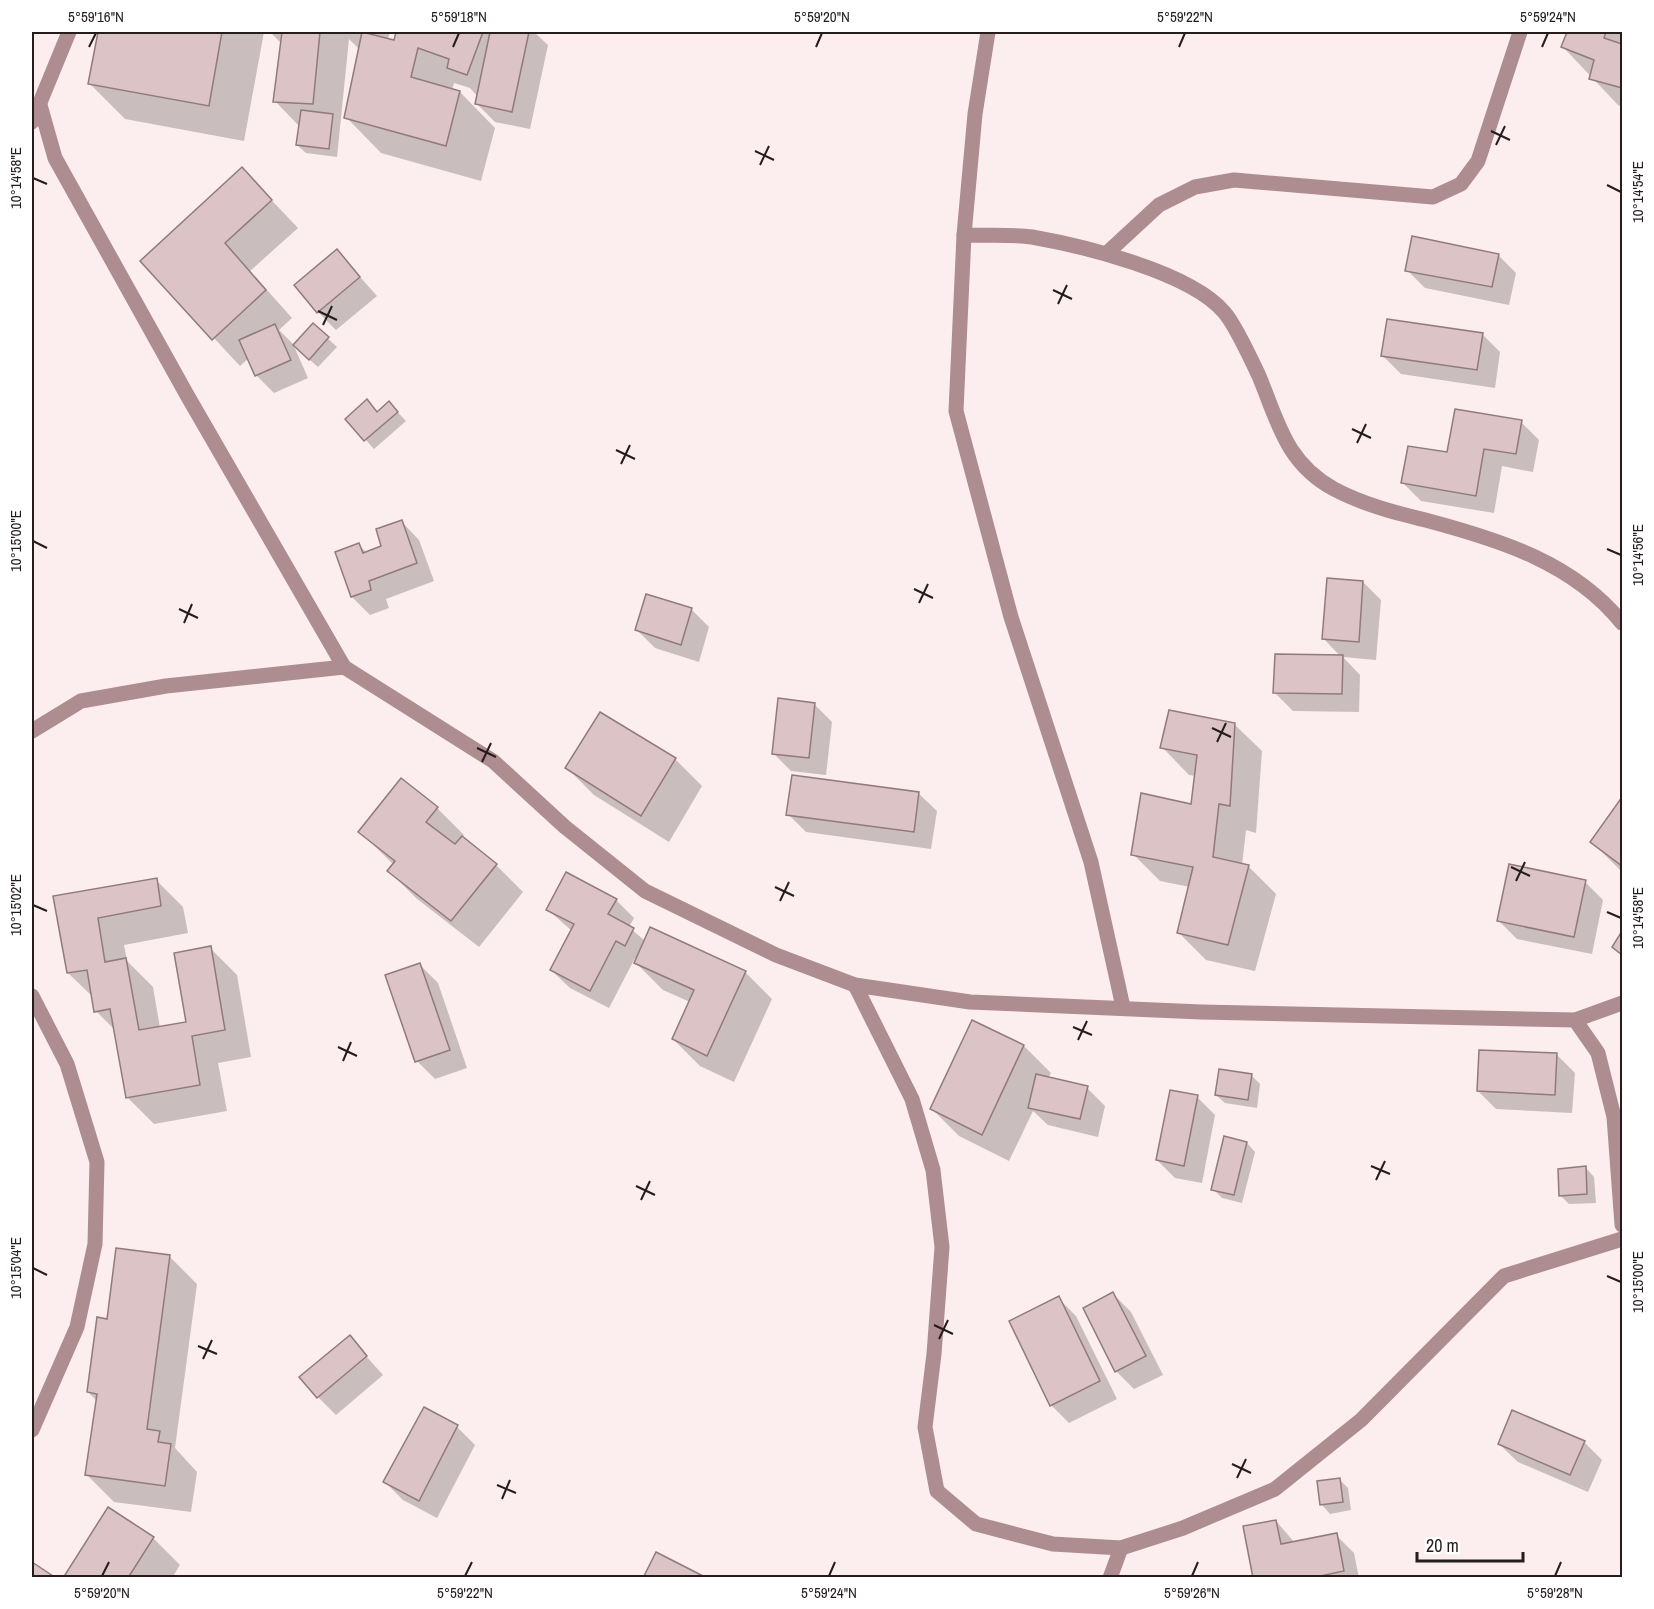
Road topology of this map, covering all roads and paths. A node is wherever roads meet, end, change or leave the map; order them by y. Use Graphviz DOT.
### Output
graph roads {
  1 [pos="69,32"];
  2 [pos="988,32"];
  3 [pos="1520,32"];
  4 [pos="40,105"];
  5 [pos="32,122"];
  6 [pos="964,235"];
  7 [pos="1107,253"];
  8 [pos="1622,621"];
  9 [pos="344,667"];
  10 [pos="32,731"];
  11 [pos="855,985"];
  12 [pos="32,996"];
  13 [pos="1623,1003"];
  14 [pos="1123,1007"];
  15 [pos="1575,1020"];
  16 [pos="1623,1225"];
  17 [pos="1623,1239"];
  18 [pos="32,1430"];
  19 [pos="1121,1548"];
  20 [pos="1110,1578"];
  1 -- 4 [label="street"];
  2 -- 6 [label="street"];
  3 -- 7 [label="street"];
  4 -- 5 [label="street"];
  4 -- 9 [label="street"];
  6 -- 7 [label="street"];
  6 -- 14 [label="street"];
  7 -- 8 [label="street"];
  9 -- 10 [label="street"];
  9 -- 11 [label="street"];
  11 -- 14 [label="street"];
  11 -- 19 [label="street"];
  12 -- 18 [label="street"];
  13 -- 15 [label="street"];
  14 -- 15 [label="street"];
  15 -- 16 [label="street"];
  17 -- 19 [label="street"];
  19 -- 20 [label="street"];
}
